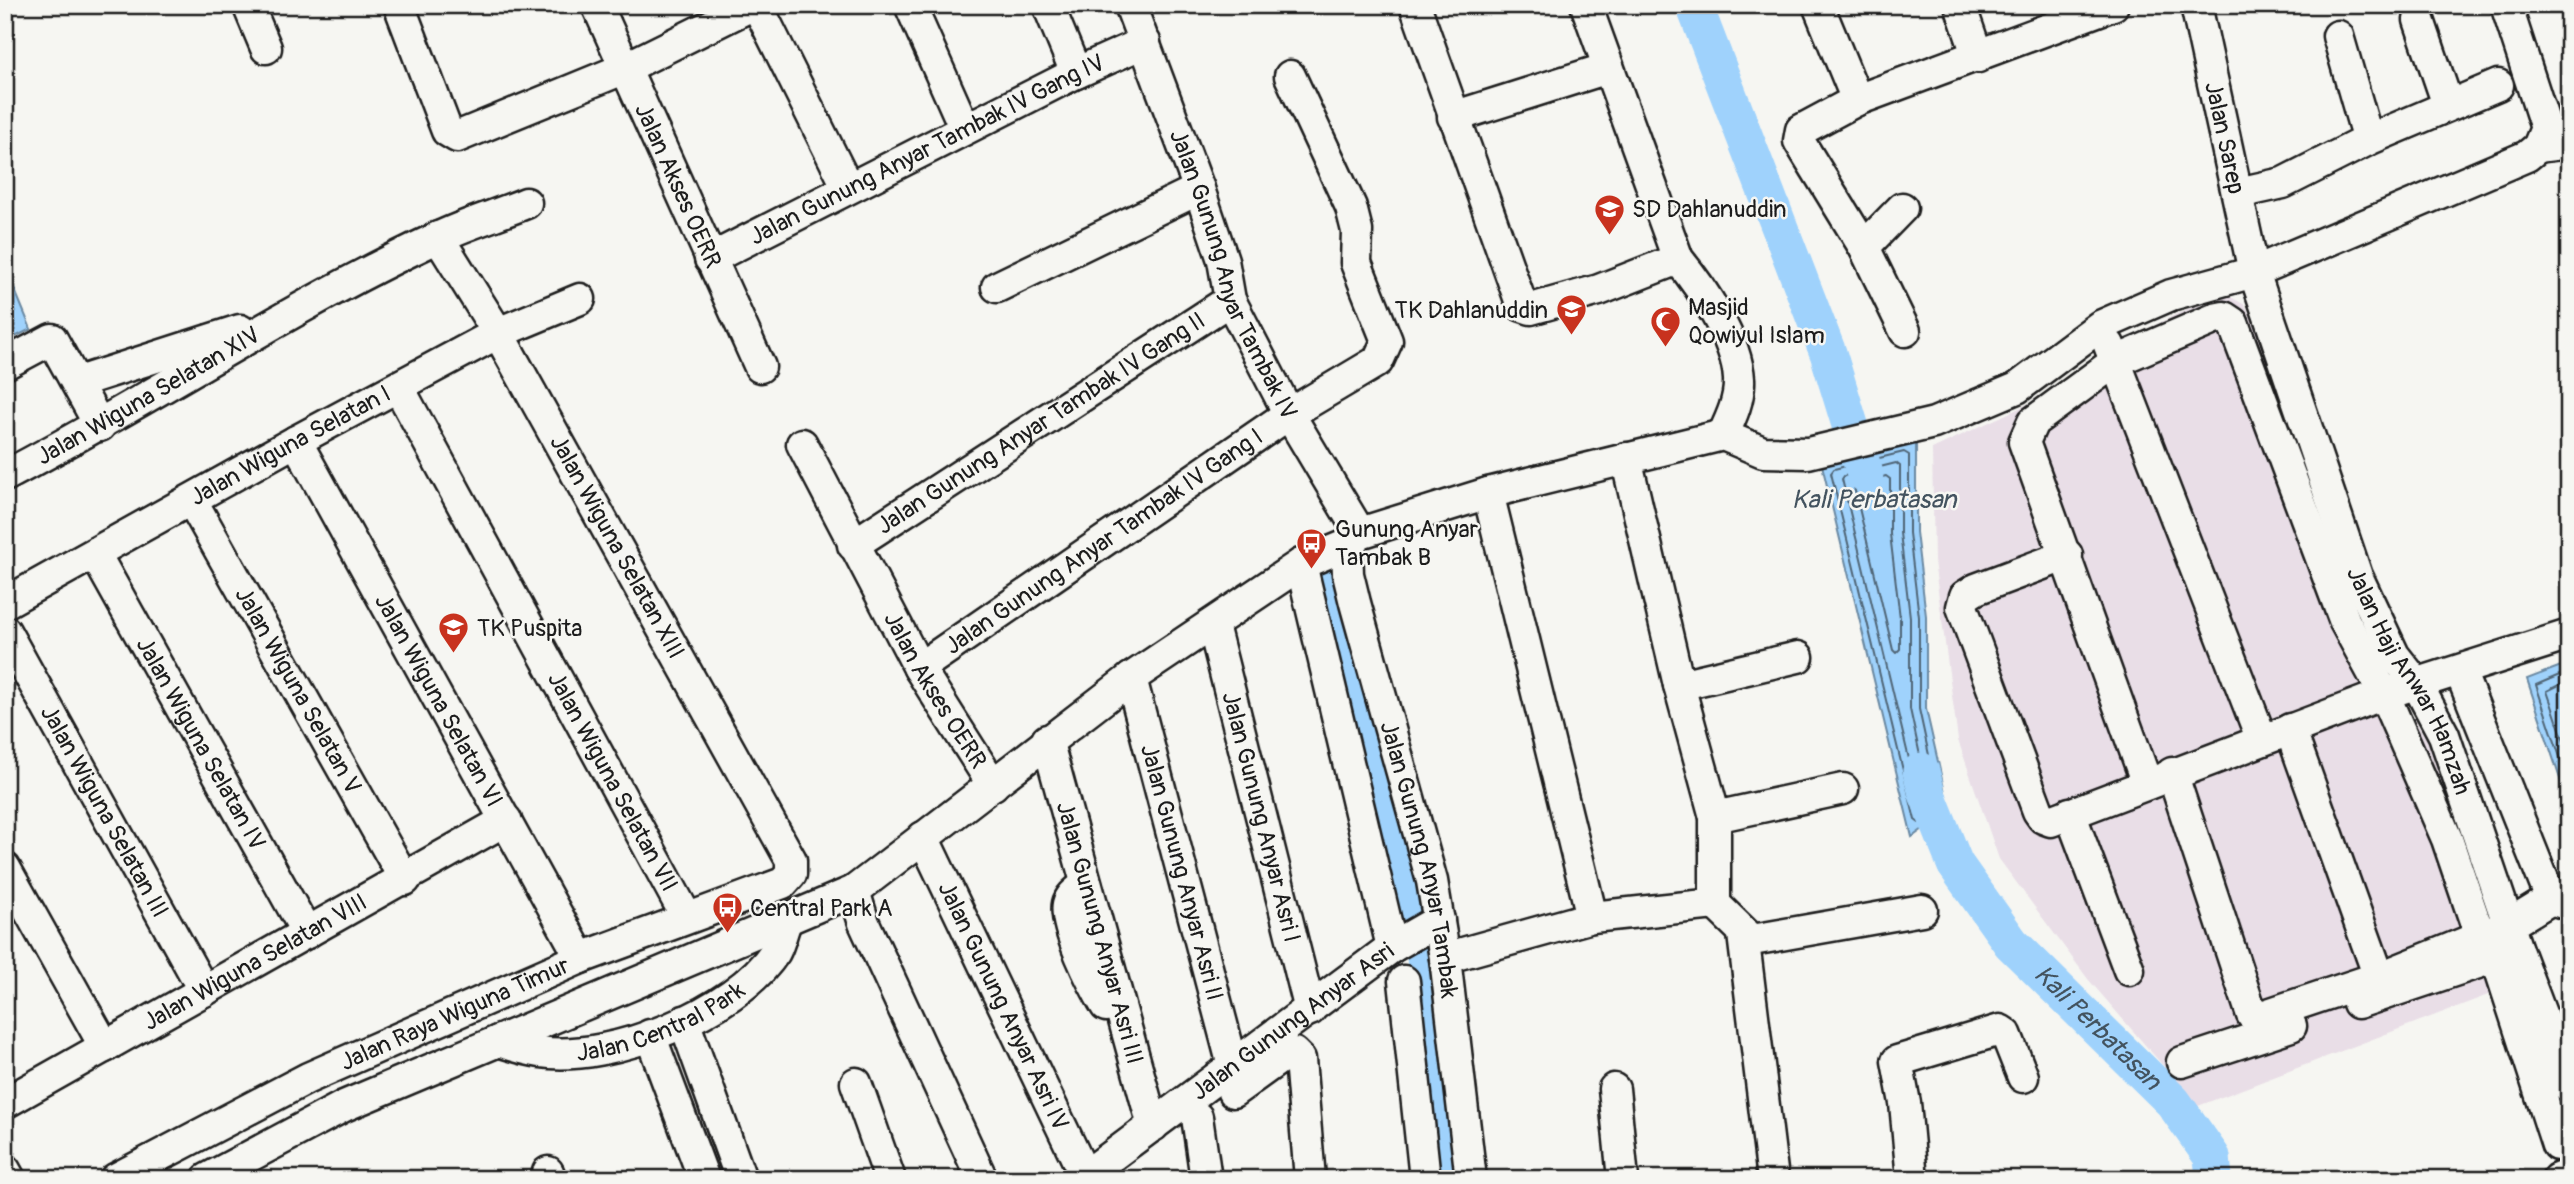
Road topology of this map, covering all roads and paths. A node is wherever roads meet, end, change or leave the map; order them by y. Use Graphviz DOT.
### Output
graph roads {
  1 [pos="248,5"];
  2 [pos="597,5"];
  3 [pos="752,5"];
  4 [pos="757,5"];
  5 [pos="909,5"];
  6 [pos="1048,5"];
  7 [pos="1130,5"];
  8 [pos="1415,5"];
  9 [pos="1586,5"];
  10 [pos="1818,5"];
  11 [pos="1960,5"];
  12 [pos="2113,5"];
  13 [pos="2196,5"];
  14 [pos="2507,5"];
  15 [pos="406,7"];
  16 [pos="2079,11"];
  17 [pos="2419,20"];
  18 [pos="2338,36"];
  19 [pos="1145,42"];
  20 [pos="266,48"];
  21 [pos="1978,57"];
  22 [pos="1608,68"];
  23 [pos="623,69"];
  24 [pos="1076,72"];
  25 [pos="1290,76"];
  26 [pos="2498,85"];
  27 [pos="1857,100"];
  28 [pos="2448,105"];
  29 [pos="1453,117"];
  30 [pos="965,129"];
  31 [pos="2368,140"];
  32 [pos="2569,144"];
  33 [pos="2538,147"];
  34 [pos="848,188"];
  35 [pos="1199,189"];
  36 [pos="526,203"];
  37 [pos="1902,208"];
  38 [pos="2245,212"];
  39 [pos="438,237"];
  40 [pos="1864,247"];
  41 [pos="710,259"];
  42 [pos="1678,259"];
  43 [pos="2254,272"];
  44 [pos="997,287"];
  45 [pos="580,299"];
  46 [pos="1230,300"];
  47 [pos="292,313"];
  48 [pos="2101,326"];
  49 [pos="1905,331"];
  50 [pos="498,333"];
  51 [pos="2116,361"];
  52 [pos="5,364"];
  53 [pos="760,366"];
  54 [pos="78,382"];
  55 [pos="399,388"];
  56 [pos="1289,414"];
  57 [pos="100,426"];
  58 [pos="1723,435"];
  59 [pos="296,441"];
  60 [pos="802,444"];
  61 [pos="1626,458"];
  62 [pos="5,476"];
  63 [pos="1488,493"];
  64 [pos="191,501"];
  65 [pos="1354,539"];
  66 [pos="853,545"];
  67 [pos="95,554"];
  68 [pos="2067,555"];
  69 [pos="1301,564"];
  70 [pos="5,603"];
  71 [pos="1213,625"];
  72 [pos="5,631"];
  73 [pos="2569,635"];
  74 [pos="1798,657"];
  75 [pos="919,668"];
  76 [pos="2460,671"];
  77 [pos="1131,678"];
  78 [pos="2417,684"];
  79 [pos="1679,685"];
  80 [pos="2384,694"];
  81 [pos="2290,729"];
  82 [pos="1047,740"];
  83 [pos="2262,740"];
  84 [pos="2159,779"];
  85 [pos="993,785"];
  86 [pos="1843,789"];
  87 [pos="2070,813"];
  88 [pos="1715,817"];
  89 [pos="506,820"];
  90 [pos="923,837"];
  91 [pos="791,860"];
  92 [pos="5,869"];
  93 [pos="405,880"];
  94 [pos="854,891"];
  95 [pos="2560,902"];
  96 [pos="1715,904"];
  97 [pos="1922,910"];
  98 [pos="686,916"];
  99 [pos="1592,917"];
  100 [pos="786,922"];
  101 [pos="307,933"];
  102 [pos="1743,934"];
  103 [pos="1413,935"];
  104 [pos="2501,942"];
  105 [pos="581,958"];
  106 [pos="1445,958"];
  107 [pos="2129,970"];
  108 [pos="2379,978"];
  109 [pos="1404,981"];
  110 [pos="204,991"];
  111 [pos="1310,1010"];
  112 [pos="684,1021"];
  113 [pos="650,1035"];
  114 [pos="498,1041"];
  115 [pos="105,1047"];
  116 [pos="2182,1062"];
  117 [pos="1233,1066"];
  118 [pos="2024,1077"];
  119 [pos="856,1083"];
  120 [pos="2569,1088"];
  121 [pos="1614,1089"];
  122 [pos="5,1103"];
  123 [pos="1197,1117"];
  124 [pos="1153,1126"];
  125 [pos="2569,1145"];
  126 [pos="5,1170"];
  127 [pos="2569,1174"];
  128 [pos="1093,1178"];
  129 [pos="10,1179"];
  130 [pos="115,1179"];
  131 [pos="208,1179"];
  132 [pos="704,1179"];
  133 [pos="741,1179"];
  134 [pos="891,1179"];
  135 [pos="982,1179"];
  136 [pos="1206,1179"];
  137 [pos="1310,1179"];
  138 [pos="1425,1179"];
  139 [pos="1471,1179"];
  140 [pos="1623,1179"];
  141 [pos="1773,1179"];
  142 [pos="1912,1179"];
  143 [pos="2557,1179"];
  1 -- 20 [label="street"];
  2 -- 23 [label="street, Jalan Akses OERR"];
  3 -- 23 [label="street"];
  4 -- 34 [label="street"];
  5 -- 30 [label="street"];
  6 -- 24 [label="street"];
  7 -- 19 [label="street, Jalan Gunung Anyar Tambak IV"];
  8 -- 29 [label="street"];
  9 -- 22 [label="street"];
  10 -- 27 [label="street"];
  11 -- 21 [label="street"];
  12 -- 16 [label="street"];
  13 -- 38 [label="street, Jalan Sarep"];
  14 -- 33 [label="street"];
  15 -- 23 [label="street"];
  16 -- 21 [label="street"];
  17 -- 28 [label="street"];
  18 -- 31 [label="street"];
  19 -- 24 [label="street, Jalan Gunung Anyar Tambak IV Gang IV"];
  19 -- 35 [label="street, Jalan Gunung Anyar Tambak IV"];
  21 -- 27 [label="street"];
  22 -- 29 [label="street"];
  22 -- 42 [label="street"];
  23 -- 41 [label="street, Jalan Akses OERR"];
  24 -- 30 [label="street, Jalan Gunung Anyar Tambak IV Gang IV"];
  25 -- 56 [label="street, Jalan Gunung Anyar Tambak IV Gang I"];
  26 -- 28 [label="street"];
  27 -- 40 [label="street"];
  28 -- 31 [label="street"];
  29 -- 42 [label="street"];
  30 -- 34 [label="street, Jalan Gunung Anyar Tambak IV Gang IV"];
  31 -- 38 [label="street"];
  32 -- 33 [label="street"];
  33 -- 43 [label="street"];
  34 -- 41 [label="street, Jalan Gunung Anyar Tambak IV Gang IV"];
  35 -- 44 [label="street"];
  35 -- 46 [label="street, Jalan Gunung Anyar Tambak IV"];
  36 -- 39 [label="street, Jalan Wiguna Selatan XIV"];
  37 -- 40 [label="street"];
  38 -- 43 [label="street, Jalan Sarep"];
  39 -- 47 [label="street, Jalan Wiguna Selatan XIV"];
  39 -- 50 [label="street, Jalan Wiguna Selatan XIII"];
  40 -- 49 [label="street"];
  41 -- 53 [label="street, Jalan Akses OERR"];
  42 -- 58 [label="street"];
  43 -- 48 [label="street"];
  43 -- 78 [label="street, Jalan Haji Anwar Hamzah"];
  45 -- 50 [label="street, Jalan Wiguna Selatan I"];
  46 -- 56 [label="street, Jalan Gunung Anyar Tambak IV"];
  46 -- 66 [label="street, Jalan Gunung Anyar Tambak IV Gang II"];
  47 -- 54 [label="street, Jalan Wiguna Selatan XIV"];
  47 -- 57 [label="street, Jalan Wiguna Selatan XIV"];
  48 -- 51 [label="street"];
  48 -- 58 [label="street"];
  50 -- 55 [label="street, Jalan Wiguna Selatan I"];
  50 -- 91 [label="street, Jalan Wiguna Selatan XIII"];
  51 -- 68 [label="street"];
  51 -- 80 [label="street"];
  51 -- 83 [label="street"];
  52 -- 54 [label="street"];
  54 -- 57 [label="street"];
  55 -- 59 [label="street, Jalan Wiguna Selatan I"];
  55 -- 98 [label="street, Jalan Wiguna Selatan VII"];
  56 -- 65 [label="street, Jalan Gunung Anyar Tambak IV"];
  56 -- 75 [label="street, Jalan Gunung Anyar Tambak IV Gang I"];
  57 -- 62 [label="street, Jalan Wiguna Selatan XIV"];
  58 -- 61 [label="street, Jalan Raya Wiguna Timur"];
  59 -- 64 [label="street, Jalan Wiguna Selatan I"];
  59 -- 89 [label="street, Jalan Wiguna Selatan VI"];
  60 -- 66 [label="street, Jalan Akses OERR"];
  61 -- 63 [label="street, Jalan Raya Wiguna Timur"];
  61 -- 79 [label="street"];
  63 -- 65 [label="street, Jalan Raya Wiguna Timur"];
  63 -- 99 [label="street"];
  64 -- 67 [label="street, Jalan Wiguna Selatan I"];
  64 -- 93 [label="street, Jalan Wiguna Selatan V"];
  65 -- 69 [label="street, Jalan Raya Wiguna Timur"];
  65 -- 103 [label="street, Jalan Gunung Anyar Tambak"];
  66 -- 75 [label="street, Jalan Akses OERR"];
  67 -- 70 [label="street, Jalan Wiguna Selatan I"];
  67 -- 101 [label="street, Jalan Wiguna Selatan IV"];
  68 -- 84 [label="street"];
  68 -- 87 [label="street"];
  69 -- 71 [label="street, Jalan Raya Wiguna Timur"];
  69 -- 103 [label="street, Jalan Gunung Anyar Asri"];
  71 -- 77 [label="street, Jalan Raya Wiguna Timur"];
  71 -- 111 [label="street, Jalan Gunung Anyar Asri I"];
  72 -- 110 [label="street, Jalan Wiguna Selatan III"];
  73 -- 76 [label="street"];
  74 -- 79 [label="street"];
  75 -- 85 [label="street, Jalan Akses OERR"];
  76 -- 78 [label="street"];
  76 -- 95 [label="street"];
  77 -- 82 [label="street, Jalan Raya Wiguna Timur"];
  77 -- 117 [label="street, Jalan Gunung Anyar Asri II"];
  78 -- 80 [label="street"];
  78 -- 104 [label="street, Jalan Haji Anwar Hamzah"];
  79 -- 88 [label="street"];
  80 -- 81 [label="street"];
  80 -- 104 [label="street"];
  81 -- 83 [label="street"];
  81 -- 108 [label="street"];
  82 -- 85 [label="street, Jalan Raya Wiguna Timur"];
  82 -- 124 [label="street, Jalan Gunung Anyar Asri III"];
  83 -- 84 [label="street"];
  84 -- 87 [label="street"];
  84 -- 108 [label="street"];
  85 -- 90 [label="street, Jalan Raya Wiguna Timur"];
  86 -- 88 [label="street"];
  87 -- 107 [label="street"];
  88 -- 96 [label="street"];
  89 -- 93 [label="street, Jalan Wiguna Selatan VIII"];
  89 -- 105 [label="street, Jalan Wiguna Selatan VI"];
  90 -- 94 [label="street, Jalan Raya Wiguna Timur"];
  90 -- 128 [label="street, Jalan Gunung Anyar Asri IV"];
  91 -- 98 [label="street, Jalan Raya Wiguna Timur"];
  92 -- 115 [label="street"];
  93 -- 101 [label="street, Jalan Wiguna Selatan VIII"];
  94 -- 100 [label="street, Jalan Raya Wiguna Timur"];
  94 -- 135 [label="street"];
  95 -- 104 [label="street"];
  96 -- 99 [label="street"];
  96 -- 102 [label="street"];
  97 -- 102 [label="street"];
  98 -- 105 [label="street, Jalan Raya Wiguna Timur"];
  99 -- 106 [label="street"];
  100 -- 112 [label="street, Jalan Central Park"];
  100 -- 114 [label="street, Jalan Raya Wiguna Timur"];
  101 -- 110 [label="street, Jalan Wiguna Selatan VIII"];
  102 -- 141 [label="street"];
  103 -- 106 [label="street, Jalan Gunung Anyar Tambak"];
  103 -- 111 [label="street, Jalan Gunung Anyar Asri"];
  104 -- 108 [label="street"];
  104 -- 116 [label="street"];
  104 -- 120 [label="street, Jalan Haji Anwar Hamzah"];
  104 -- 125 [label="street"];
  105 -- 130 [label="street, Jalan Raya Wiguna Timur"];
  106 -- 139 [label="street, Jalan Gunung Anyar Tambak"];
  109 -- 138 [label="street"];
  110 -- 115 [label="street, Jalan Wiguna Selatan VIII"];
  111 -- 117 [label="street, Jalan Gunung Anyar Asri"];
  112 -- 113 [label="street, Jalan Central Park"];
  112 -- 133 [label="street"];
  113 -- 114 [label="street, Jalan Central Park"];
  113 -- 132 [label="street"];
  114 -- 131 [label="street, Jalan Raya Wiguna Timur"];
  115 -- 122 [label="street, Jalan Wiguna Selatan VIII"];
  117 -- 124 [label="street, Jalan Gunung Anyar Asri"];
  118 -- 142 [label="street"];
  119 -- 134 [label="street"];
  121 -- 140 [label="street"];
  123 -- 128 [label="street"];
  123 -- 136 [label="street"];
  123 -- 137 [label="street"];
  124 -- 128 [label="street, Jalan Gunung Anyar Asri"];
  126 -- 129 [label="street"];
  127 -- 143 [label="street"];
}
